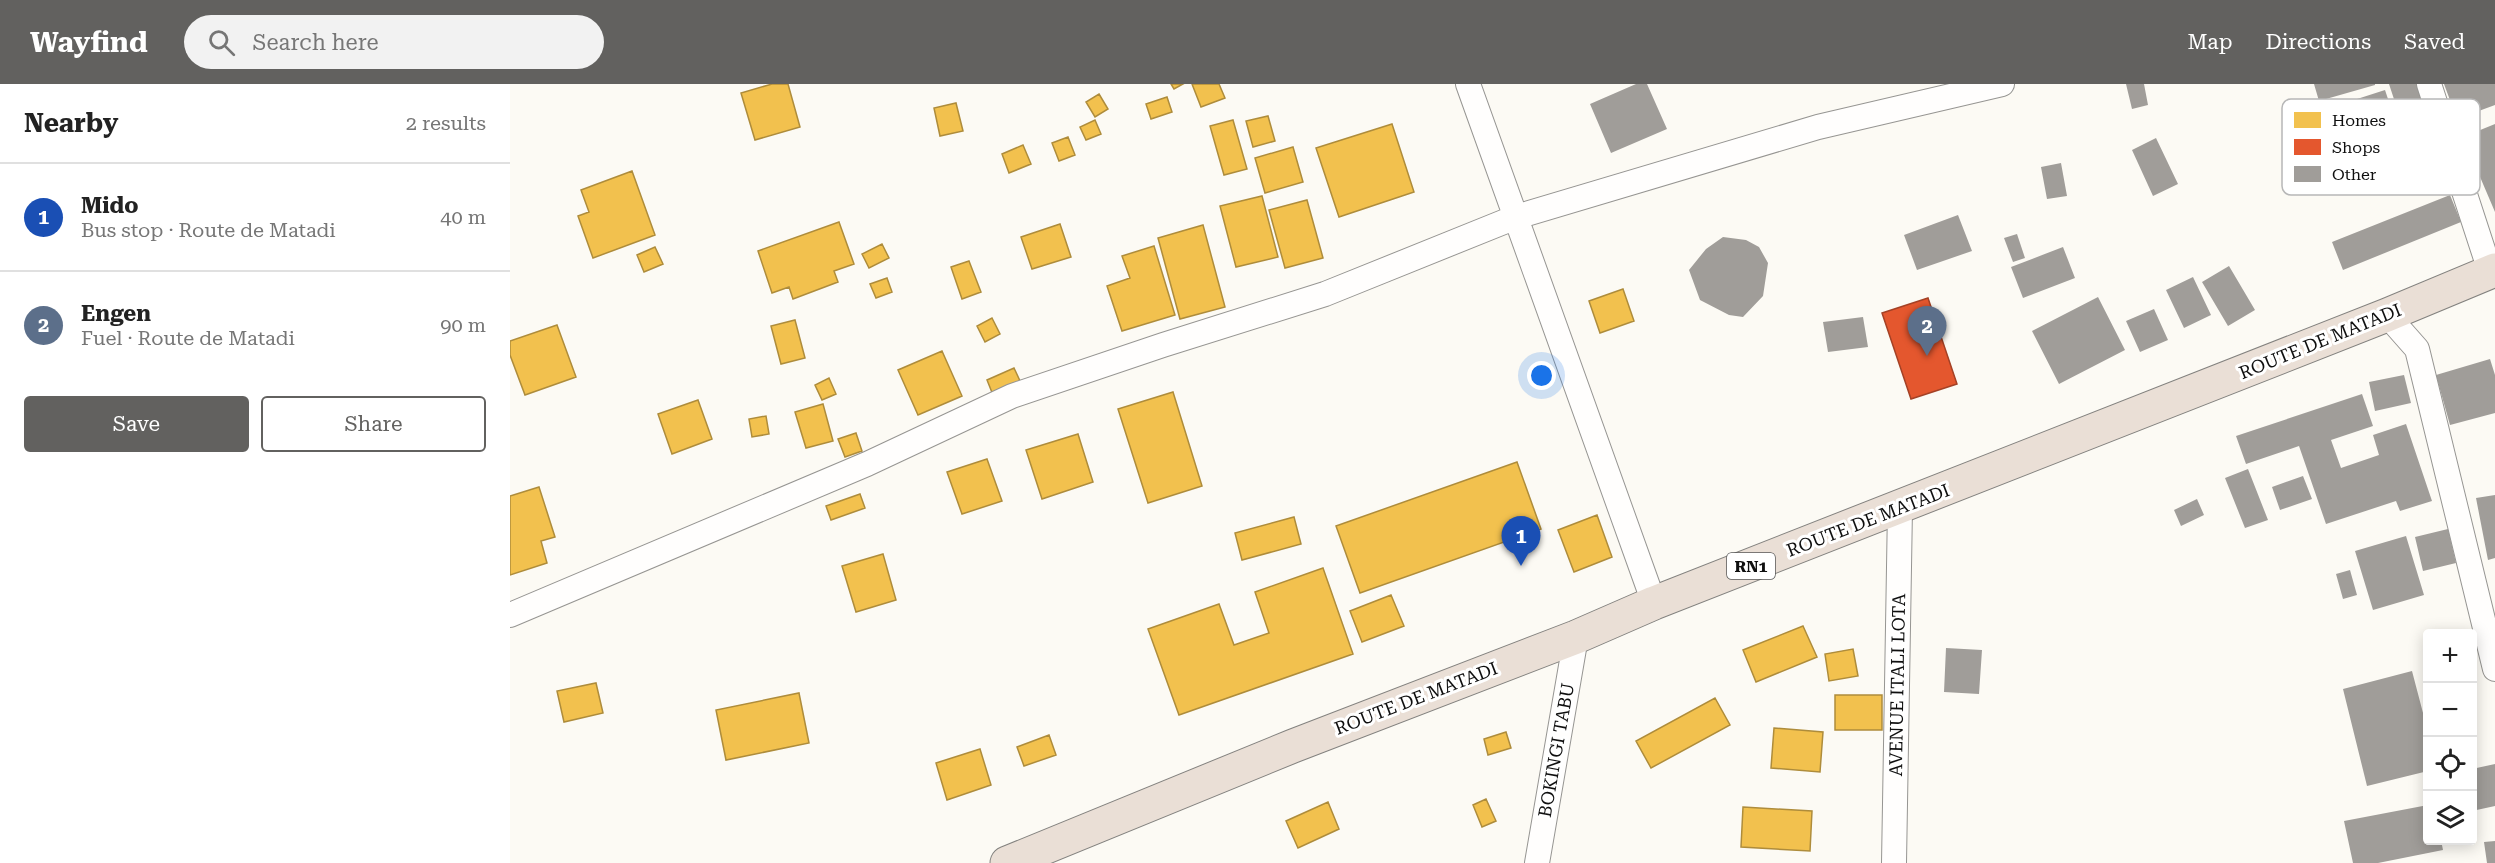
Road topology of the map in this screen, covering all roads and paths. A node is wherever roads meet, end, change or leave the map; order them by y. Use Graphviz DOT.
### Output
graph roads {
  1 [pos="1468,84"];
  2 [pos="2002,84"];
  3 [pos="2429,84"];
  4 [pos="2434,99"];
  5 [pos="2467,195"];
  6 [pos="1516,217"];
  7 [pos="2493,270"];
  8 [pos="2387,315"];
  9 [pos="1900,508"];
  10 [pos="1654,603"];
  11 [pos="510,615"];
  12 [pos="1576,637"];
  13 [pos="2495,669"];
  14 [pos="1007,863"];
  15 [pos="1537,863"];
  16 [pos="1893,863"];
  1 -- 6 [label="street"];
  2 -- 6 [label="street"];
  3 -- 4 [label="street"];
  5 -- 7 [label="street"];
  6 -- 10 [label="street"];
  6 -- 11 [label="street"];
  7 -- 8 [label="highway, ROUTE DE MATADI / RN1"];
  8 -- 9 [label="highway, ROUTE DE MATADI / RN1"];
  8 -- 13 [label="street"];
  9 -- 10 [label="highway, ROUTE DE MATADI / RN1"];
  9 -- 16 [label="street, AVENUE ITALI LOTA"];
  10 -- 12 [label="highway, ROUTE DE MATADI / RN1"];
  12 -- 14 [label="highway, ROUTE DE MATADI / RN1"];
  12 -- 15 [label="street, BOKINGI TABU"];
}
